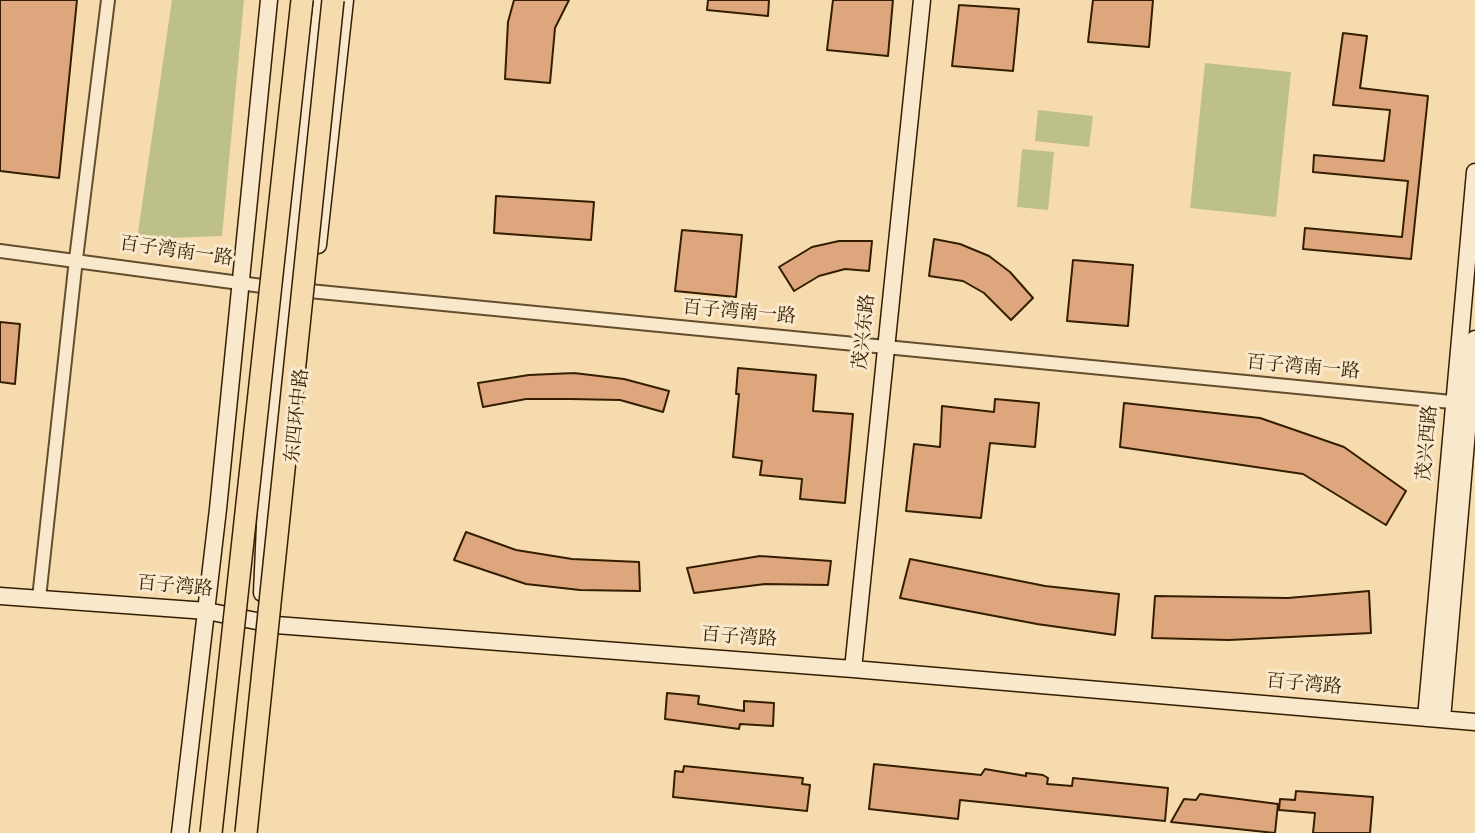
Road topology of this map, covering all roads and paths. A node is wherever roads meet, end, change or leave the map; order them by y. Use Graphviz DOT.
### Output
graph roads {
  1 [pos="108,0"];
  2 [pos="270,0"];
  3 [pos="293,0"];
  4 [pos="302,0"];
  5 [pos="322,0"];
  6 [pos="333,0"];
  7 [pos="345,0"];
  8 [pos="922,0"];
  9 [pos="1475,172"];
  10 [pos="0,251"];
  11 [pos="76,259"];
  12 [pos="240,282"];
  13 [pos="262,286"];
  14 [pos="289,289"];
  15 [pos="313,292"];
  16 [pos="1475,339"];
  17 [pos="885,347"];
  18 [pos="1466,403"];
  19 [pos="0,596"];
  20 [pos="39,598"];
  21 [pos="207,611"];
  22 [pos="227,615"];
  23 [pos="268,623"];
  24 [pos="853,669"];
  25 [pos="1434,718"];
  26 [pos="1475,722"];
  27 [pos="180,833"];
  28 [pos="211,833"];
  29 [pos="236,833"];
  30 [pos="246,833"];
  31 [pos="253,833"];
  1 -- 11 [label="street"];
  2 -- 12 [label="main road"];
  3 -- 13 [label="main road"];
  4 -- 28 [label="highway, bridge"];
  5 -- 14 [label="main road, 东四环中路"];
  6 -- 30 [label="highway, 东四环中路, bridge"];
  7 -- 15 [label="main road, 东四环中路"];
  8 -- 17 [label="main road, 茂兴东路"];
  9 -- 18 [label="main road, 茂兴西路"];
  10 -- 11 [label="street, 百子湾南一路"];
  11 -- 12 [label="street, 百子湾南一路"];
  11 -- 20 [label="street"];
  12 -- 13 [label="street, 百子湾南一路"];
  12 -- 21 [label="main road"];
  13 -- 14 [label="street, 百子湾南一路"];
  13 -- 22 [label="main road"];
  14 -- 15 [label="street, 百子湾南一路"];
  14 -- 23 [label="main road, 东四环中路"];
  15 -- 17 [label="street, 百子湾南一路"];
  15 -- 23 [label="main road, 东四环中路"];
  16 -- 18 [label="main road, 茂兴西路"];
  17 -- 18 [label="street, 百子湾南一路"];
  17 -- 24 [label="main road, 茂兴东路"];
  18 -- 25 [label="main road, 茂兴西路"];
  19 -- 20 [label="main road, 百子湾路"];
  20 -- 21 [label="main road, 百子湾路"];
  21 -- 22 [label="main road, 百子湾路"];
  21 -- 27 [label="main road"];
  22 -- 23 [label="main road, 百子湾路"];
  22 -- 28 [label="main road"];
  23 -- 24 [label="main road, 百子湾路"];
  23 -- 29 [label="main road, 东四环中路"];
  23 -- 31 [label="main road, 东四环中路"];
  24 -- 25 [label="main road, 百子湾路"];
  25 -- 26 [label="main road, 百子湾路"];
}
